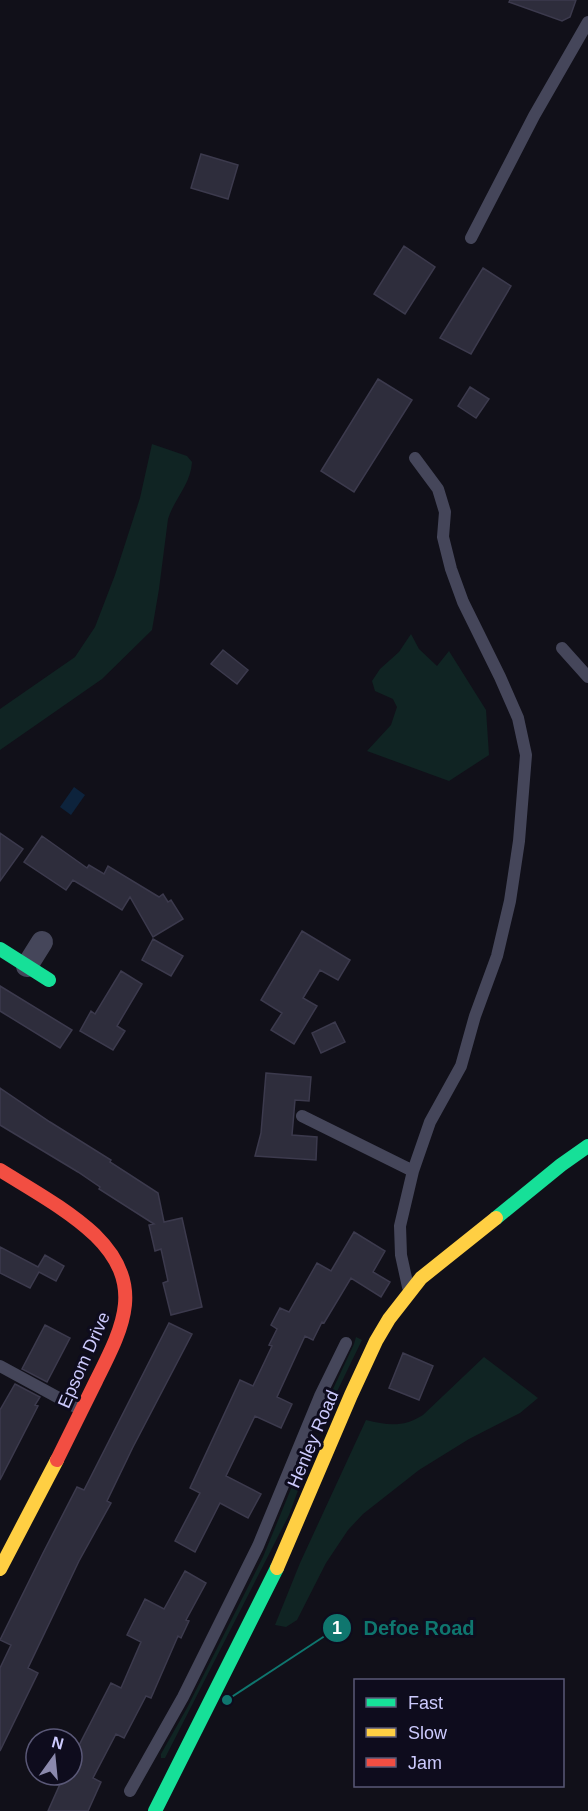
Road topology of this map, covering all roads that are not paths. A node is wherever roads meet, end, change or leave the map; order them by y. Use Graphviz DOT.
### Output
graph roads {
  1 [pos="588,22"];
  2 [pos="471,238"];
  3 [pos="415,458"];
  4 [pos="562,648"];
  5 [pos="588,677"];
  6 [pos="42,942"];
  7 [pos="0,949"];
  8 [pos="27,966"];
  9 [pos="49,980"];
  10 [pos="302,1116"];
  11 [pos="588,1146"];
  12 [pos="0,1170"];
  13 [pos="413,1171"];
  14 [pos="410,1291"];
  15 [pos="346,1343"];
  16 [pos="0,1366"];
  17 [pos="82,1411"];
  18 [pos="324,1423"];
  19 [pos="0,1569"];
  20 [pos="159,1769"];
  21 [pos="130,1791"];
  22 [pos="155,1811"];
  1 -- 2 [label="lane"];
  3 -- 13 [label="lane"];
  4 -- 5 [label="lane"];
  6 -- 8 [label="street"];
  7 -- 8 [label="street"];
  8 -- 9 [label="street"];
  10 -- 13 [label="lane"];
  11 -- 14 [label="street, Henley Road"];
  12 -- 17 [label="street, Epsom Drive"];
  13 -- 14 [label="lane"];
  14 -- 18 [label="street, Henley Road"];
  15 -- 18 [label="lane"];
  16 -- 17 [label="lane"];
  17 -- 19 [label="street, Epsom Drive"];
  18 -- 20 [label="lane"];
  18 -- 20 [label="street, Henley Road"];
  20 -- 21 [label="lane"];
  20 -- 22 [label="street, Henley Road"];
}
